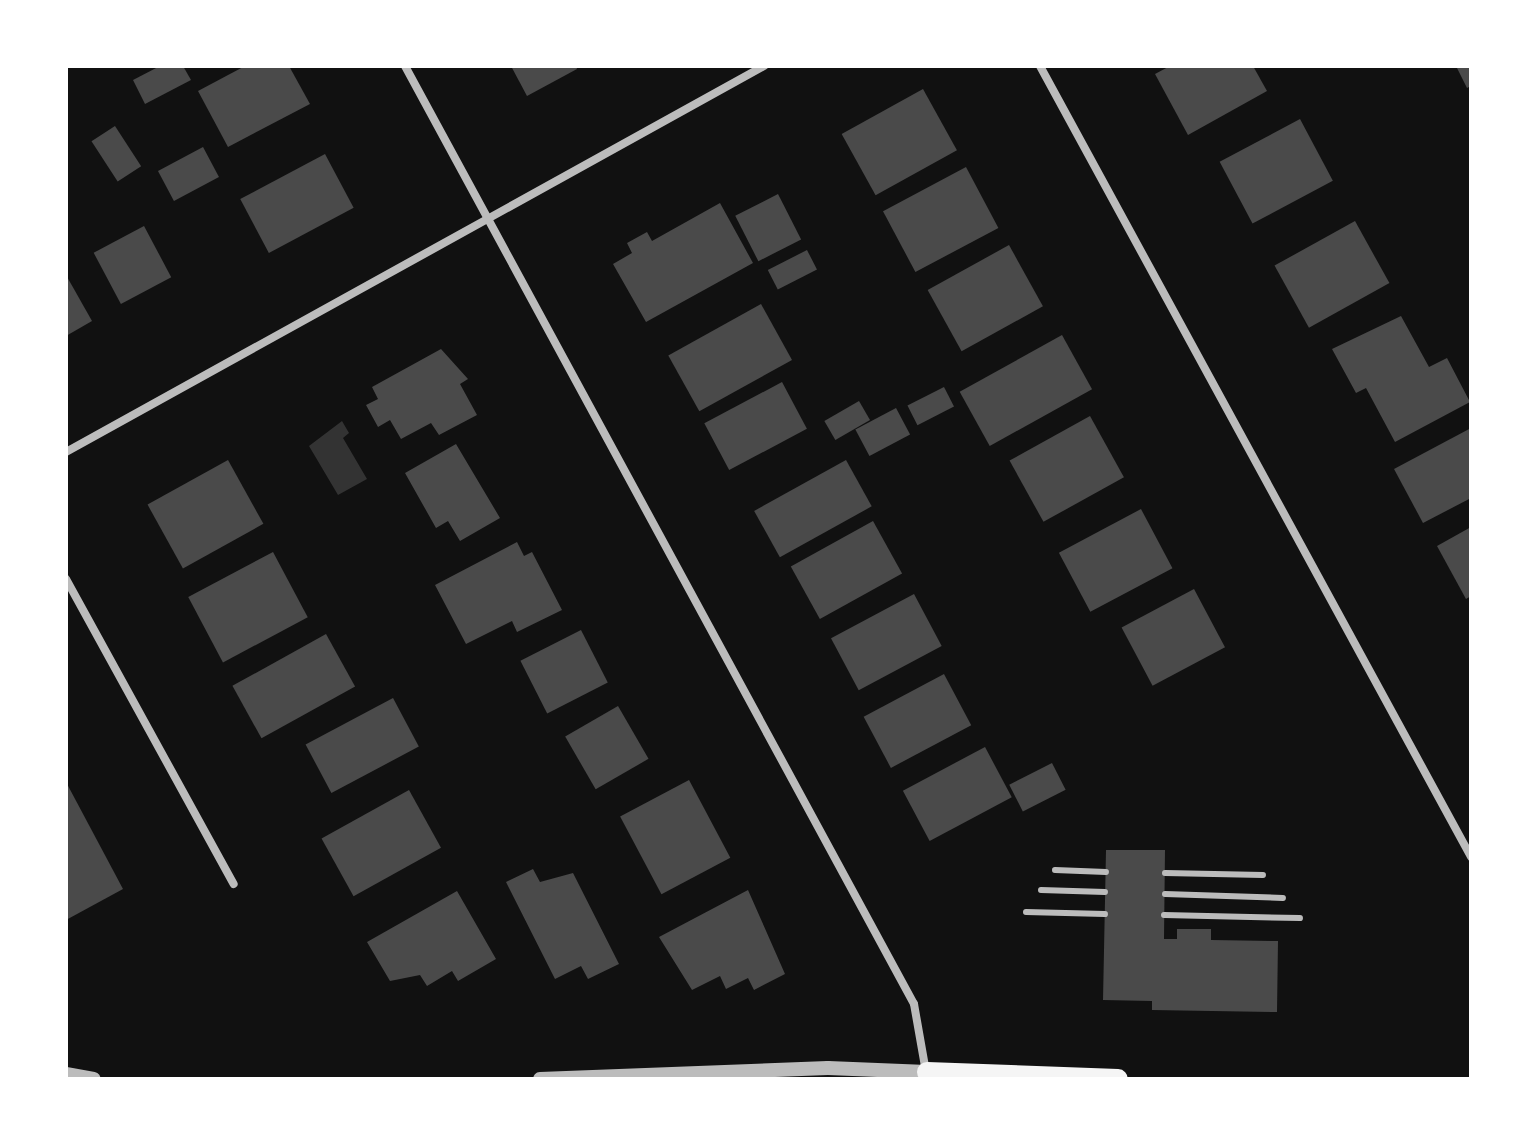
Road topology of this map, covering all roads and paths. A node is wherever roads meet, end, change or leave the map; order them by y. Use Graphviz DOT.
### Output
graph roads {
  1 [pos="405,66"];
  2 [pos="764,66"];
  3 [pos="1040,66"];
  4 [pos="490,222"];
  5 [pos="66,452"];
  6 [pos="66,579"];
  7 [pos="1471,857"];
  8 [pos="1055,870"];
  9 [pos="1106,872"];
  10 [pos="1165,873"];
  11 [pos="1263,875"];
  12 [pos="234,884"];
  13 [pos="1041,890"];
  14 [pos="1105,892"];
  15 [pos="1165,894"];
  16 [pos="1283,898"];
  17 [pos="1026,912"];
  18 [pos="1105,914"];
  19 [pos="1164,915"];
  20 [pos="1300,918"];
  21 [pos="66,1074"];
  22 [pos="926,1077"];
  23 [pos="92,1079"];
  24 [pos="540,1079"];
  25 [pos="1118,1079"];
  1 -- 4 [label="street"];
  2 -- 4 [label="street"];
  3 -- 7 [label="street"];
  4 -- 5 [label="street"];
  4 -- 22 [label="street"];
  6 -- 12 [label="street"];
  8 -- 9 [label="lane"];
  10 -- 11 [label="lane"];
  13 -- 14 [label="lane"];
  15 -- 16 [label="lane"];
  17 -- 18 [label="lane"];
  19 -- 20 [label="lane"];
  21 -- 23 [label="street"];
  22 -- 24 [label="street"];
  22 -- 25 [label="main road"];
}
